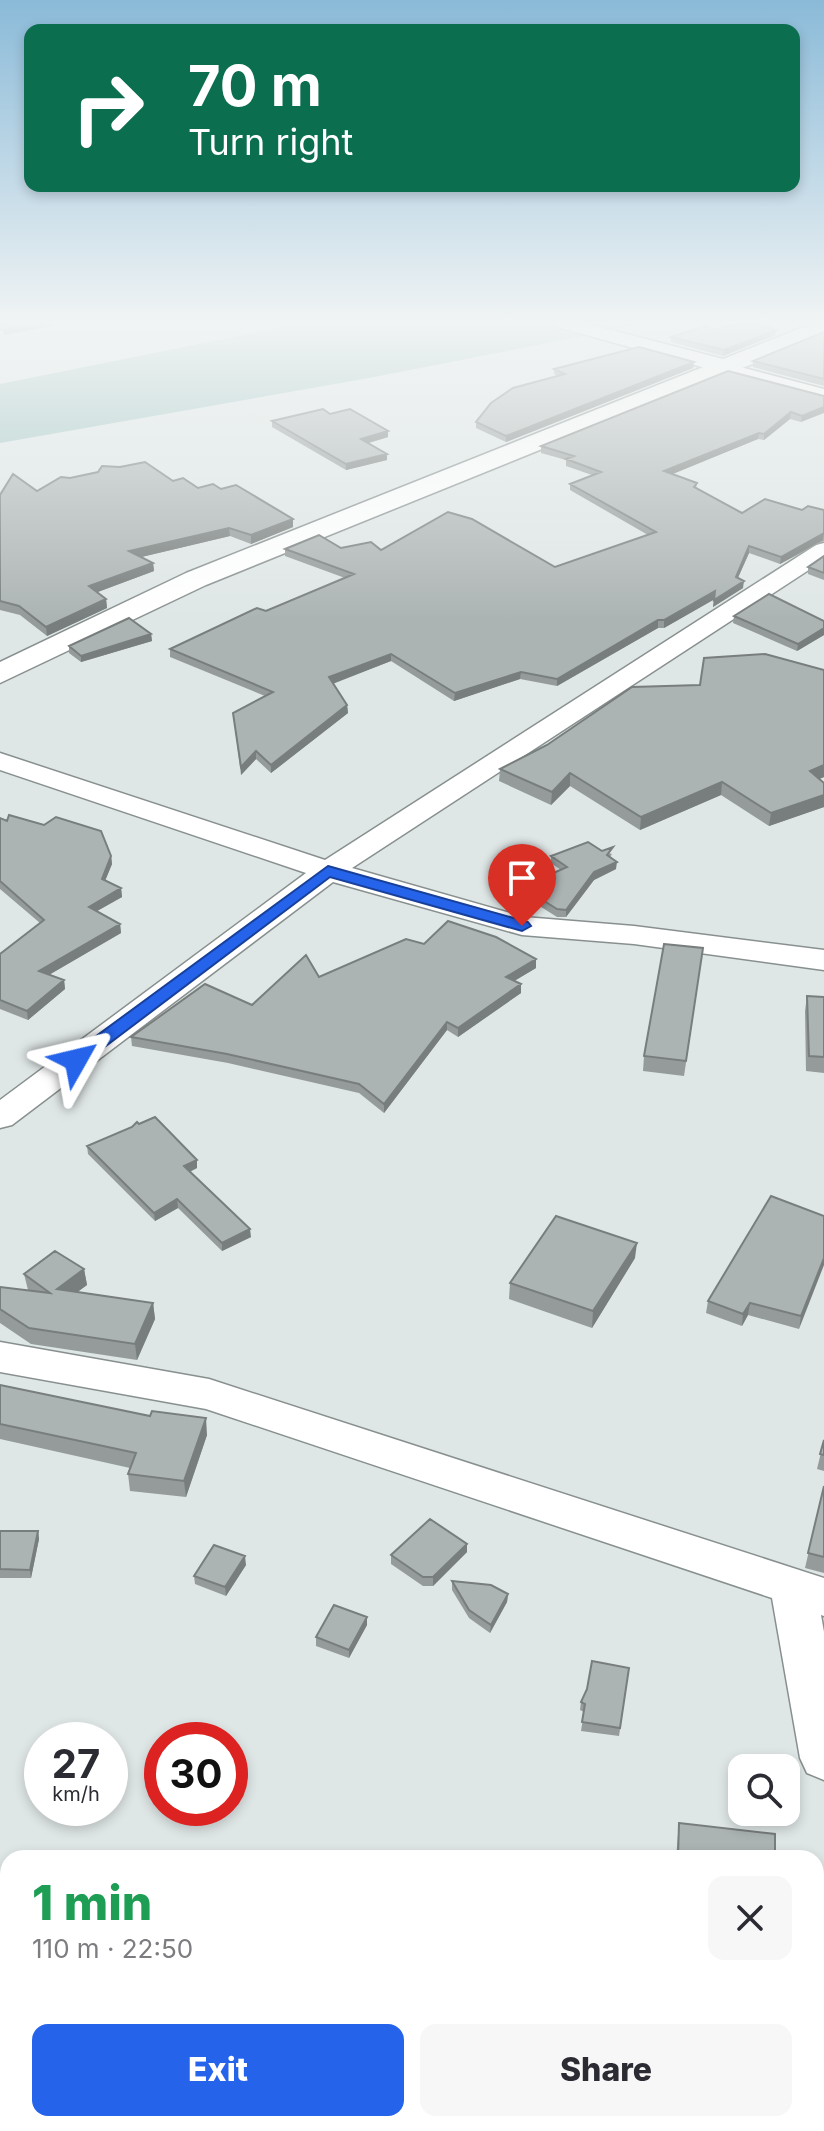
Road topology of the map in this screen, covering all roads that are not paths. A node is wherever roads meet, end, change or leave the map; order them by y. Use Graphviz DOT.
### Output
graph roads {
  1 [pos="584,421"];
  2 [pos="824,550"];
  3 [pos="0,674"];
  4 [pos="0,761"];
  5 [pos="328,871"];
  6 [pos="824,960"];
  7 [pos="0,1117"];
  8 [pos="0,1357"];
  9 [pos="808,1590"];
  10 [pos="824,1758"];
  1 -- 3 [label="street"];
  2 -- 5 [label="street"];
  4 -- 5 [label="street"];
  5 -- 6 [label="street"];
  5 -- 7 [label="street"];
  8 -- 9 [label="street"];
  9 -- 10 [label="street"];
}
